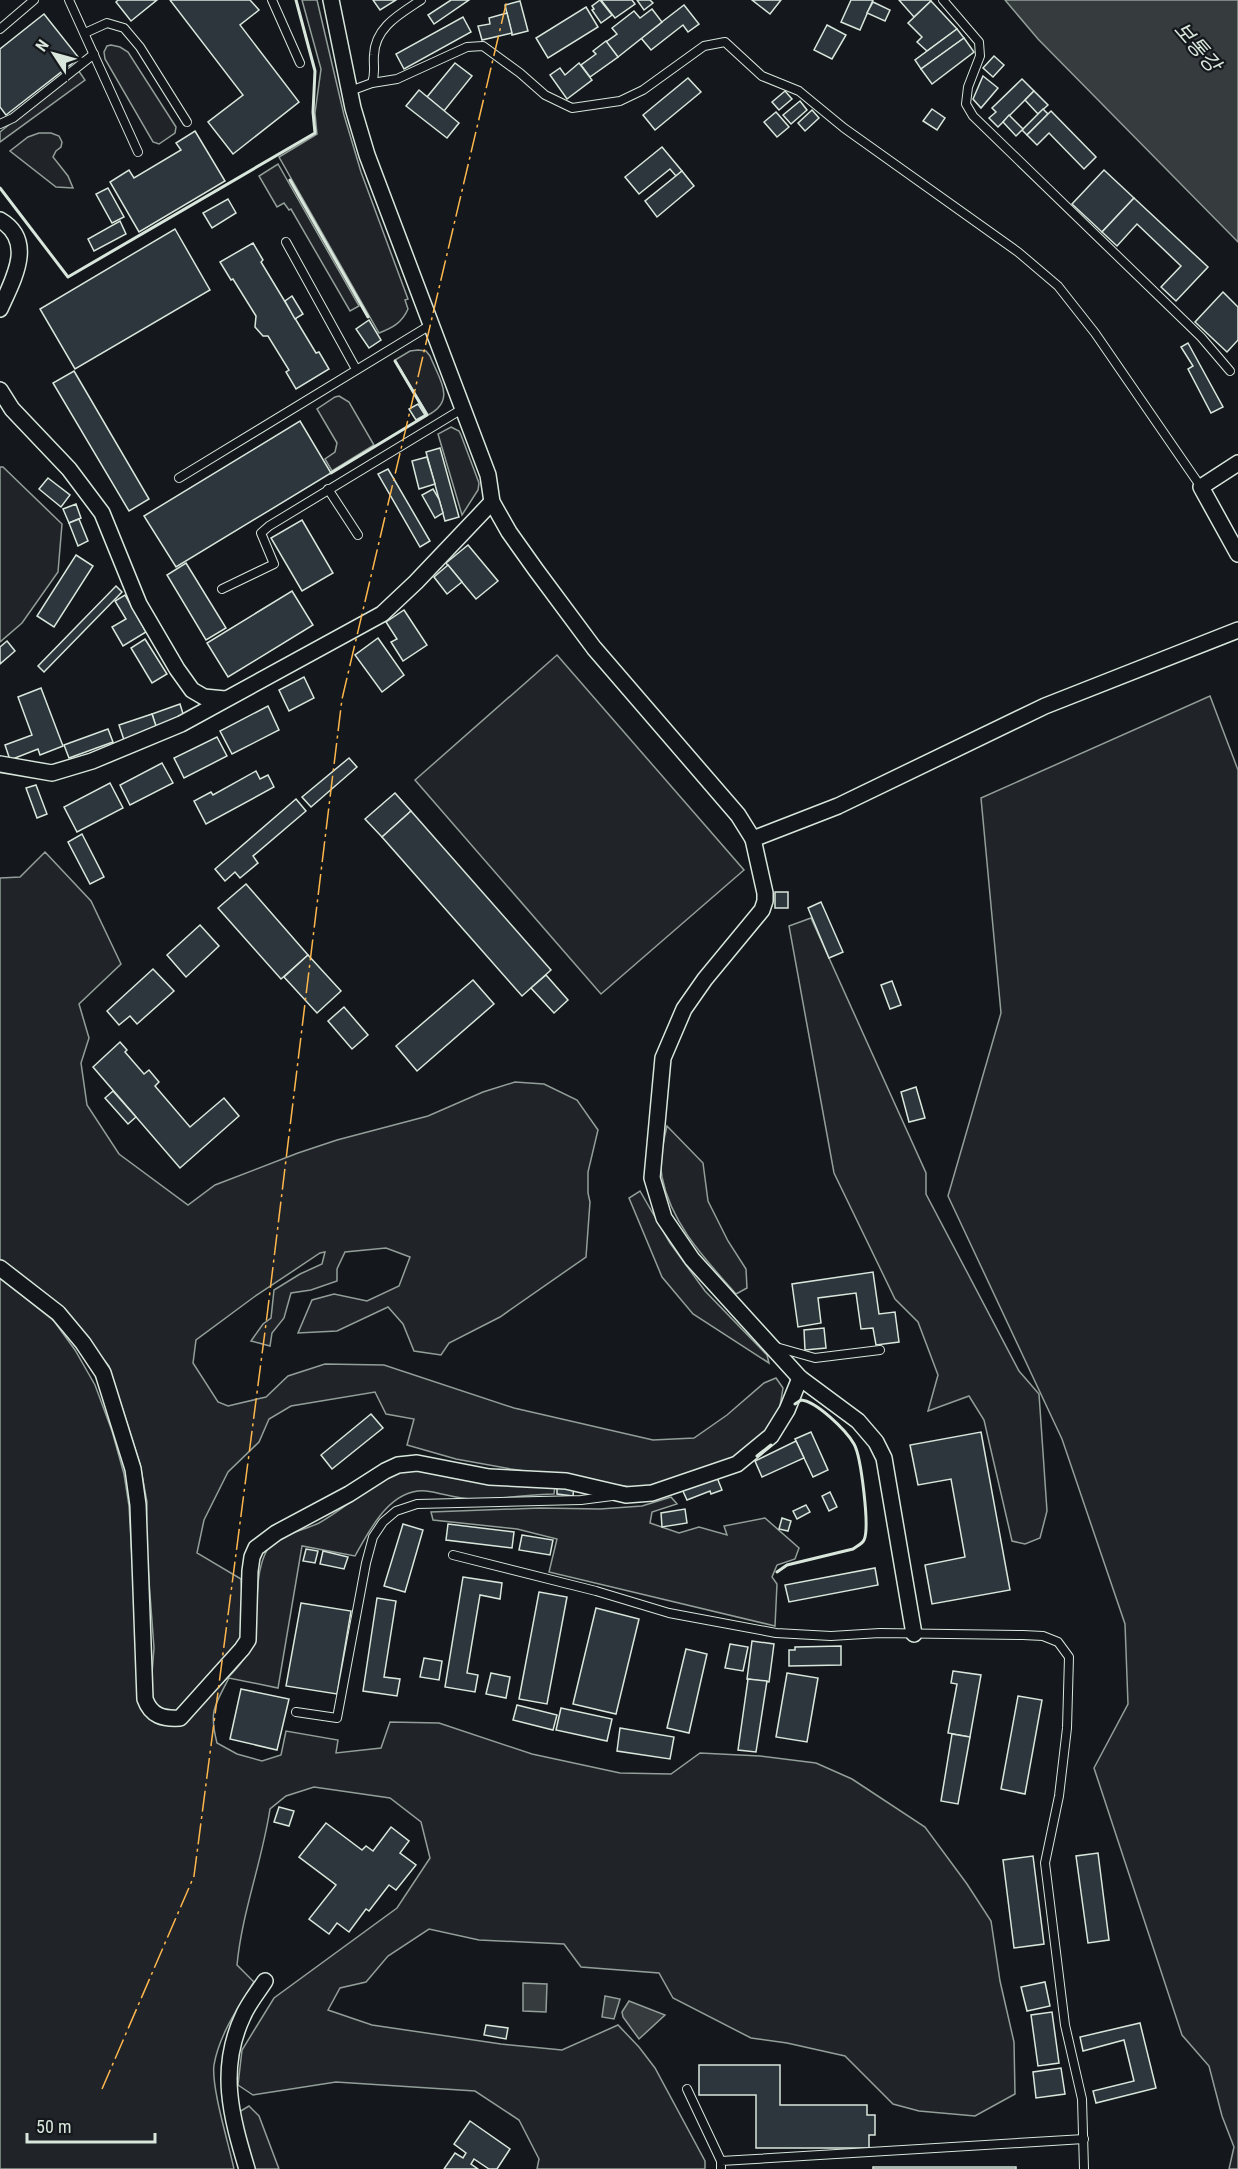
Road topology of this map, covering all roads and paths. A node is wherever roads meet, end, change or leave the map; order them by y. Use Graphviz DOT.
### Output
graph roads {
  1 [pos="34,0"];
  2 [pos="272,0"];
  3 [pos="331,0"];
  4 [pos="421,0"];
  5 [pos="943,0"];
  6 [pos="73,2"];
  7 [pos="0,29"];
  8 [pos="85,33"];
  9 [pos="94,54"];
  10 [pos="300,63"];
  11 [pos="372,82"];
  12 [pos="350,91"];
  13 [pos="187,122"];
  14 [pos="0,124"];
  15 [pos="138,152"];
  16 [pos="0,220"];
  17 [pos="286,242"];
  18 [pos="0,309"];
  19 [pos="432,324"];
  20 [pos="356,369"];
  21 [pos="1230,371"];
  22 [pos="0,390"];
  23 [pos="462,409"];
  24 [pos="1233,465"];
  25 [pos="178,478"];
  26 [pos="1201,487"];
  27 [pos="328,489"];
  28 [pos="492,502"];
  29 [pos="358,536"];
  30 [pos="1238,554"];
  31 [pos="222,589"];
  32 [pos="1238,630"];
  33 [pos="225,699"];
  34 [pos="0,764"];
  35 [pos="753,839"];
  36 [pos="0,1268"];
  37 [pos="772,1346"];
  38 [pos="880,1350"];
  39 [pos="800,1378"];
  40 [pos="626,1495"];
  41 [pos="453,1556"];
  42 [pos="914,1634"];
  43 [pos="296,1712"];
  44 [pos="265,1981"];
  45 [pos="687,2089"];
  46 [pos="1084,2139"];
  47 [pos="721,2165"];
  48 [pos="247,2169"];
  49 [pos="1084,2169"];
  1 -- 7 [label="lane"];
  2 -- 10 [label="lane"];
  3 -- 12 [label="street"];
  4 -- 11 [label="lane"];
  5 -- 21 [label="lane"];
  6 -- 8 [label="lane"];
  8 -- 9 [label="lane"];
  8 -- 13 [label="lane"];
  9 -- 14 [label="lane"];
  9 -- 15 [label="lane"];
  11 -- 12 [label="lane"];
  11 -- 26 [label="lane"];
  12 -- 19 [label="street"];
  16 -- 18 [label="street"];
  17 -- 20 [label="lane"];
  19 -- 20 [label="lane"];
  19 -- 23 [label="street"];
  20 -- 25 [label="lane"];
  22 -- 33 [label="street"];
  23 -- 27 [label="lane"];
  23 -- 28 [label="street"];
  24 -- 26 [label="street"];
  26 -- 30 [label="street"];
  27 -- 29 [label="lane"];
  27 -- 31 [label="lane"];
  28 -- 33 [label="street"];
  28 -- 35 [label="street"];
  32 -- 35 [label="street"];
  33 -- 34 [label="street"];
  35 -- 37 [label="street"];
  36 -- 40 [label="street"];
  37 -- 38 [label="lane"];
  37 -- 39 [label="street"];
  39 -- 40 [label="street"];
  39 -- 42 [label="street"];
  40 -- 43 [label="lane"];
  41 -- 42 [label="lane"];
  42 -- 46 [label="lane"];
  44 -- 48 [label="street"];
  45 -- 47 [label="lane"];
  46 -- 47 [label="lane"];
  46 -- 49 [label="lane"];
}
